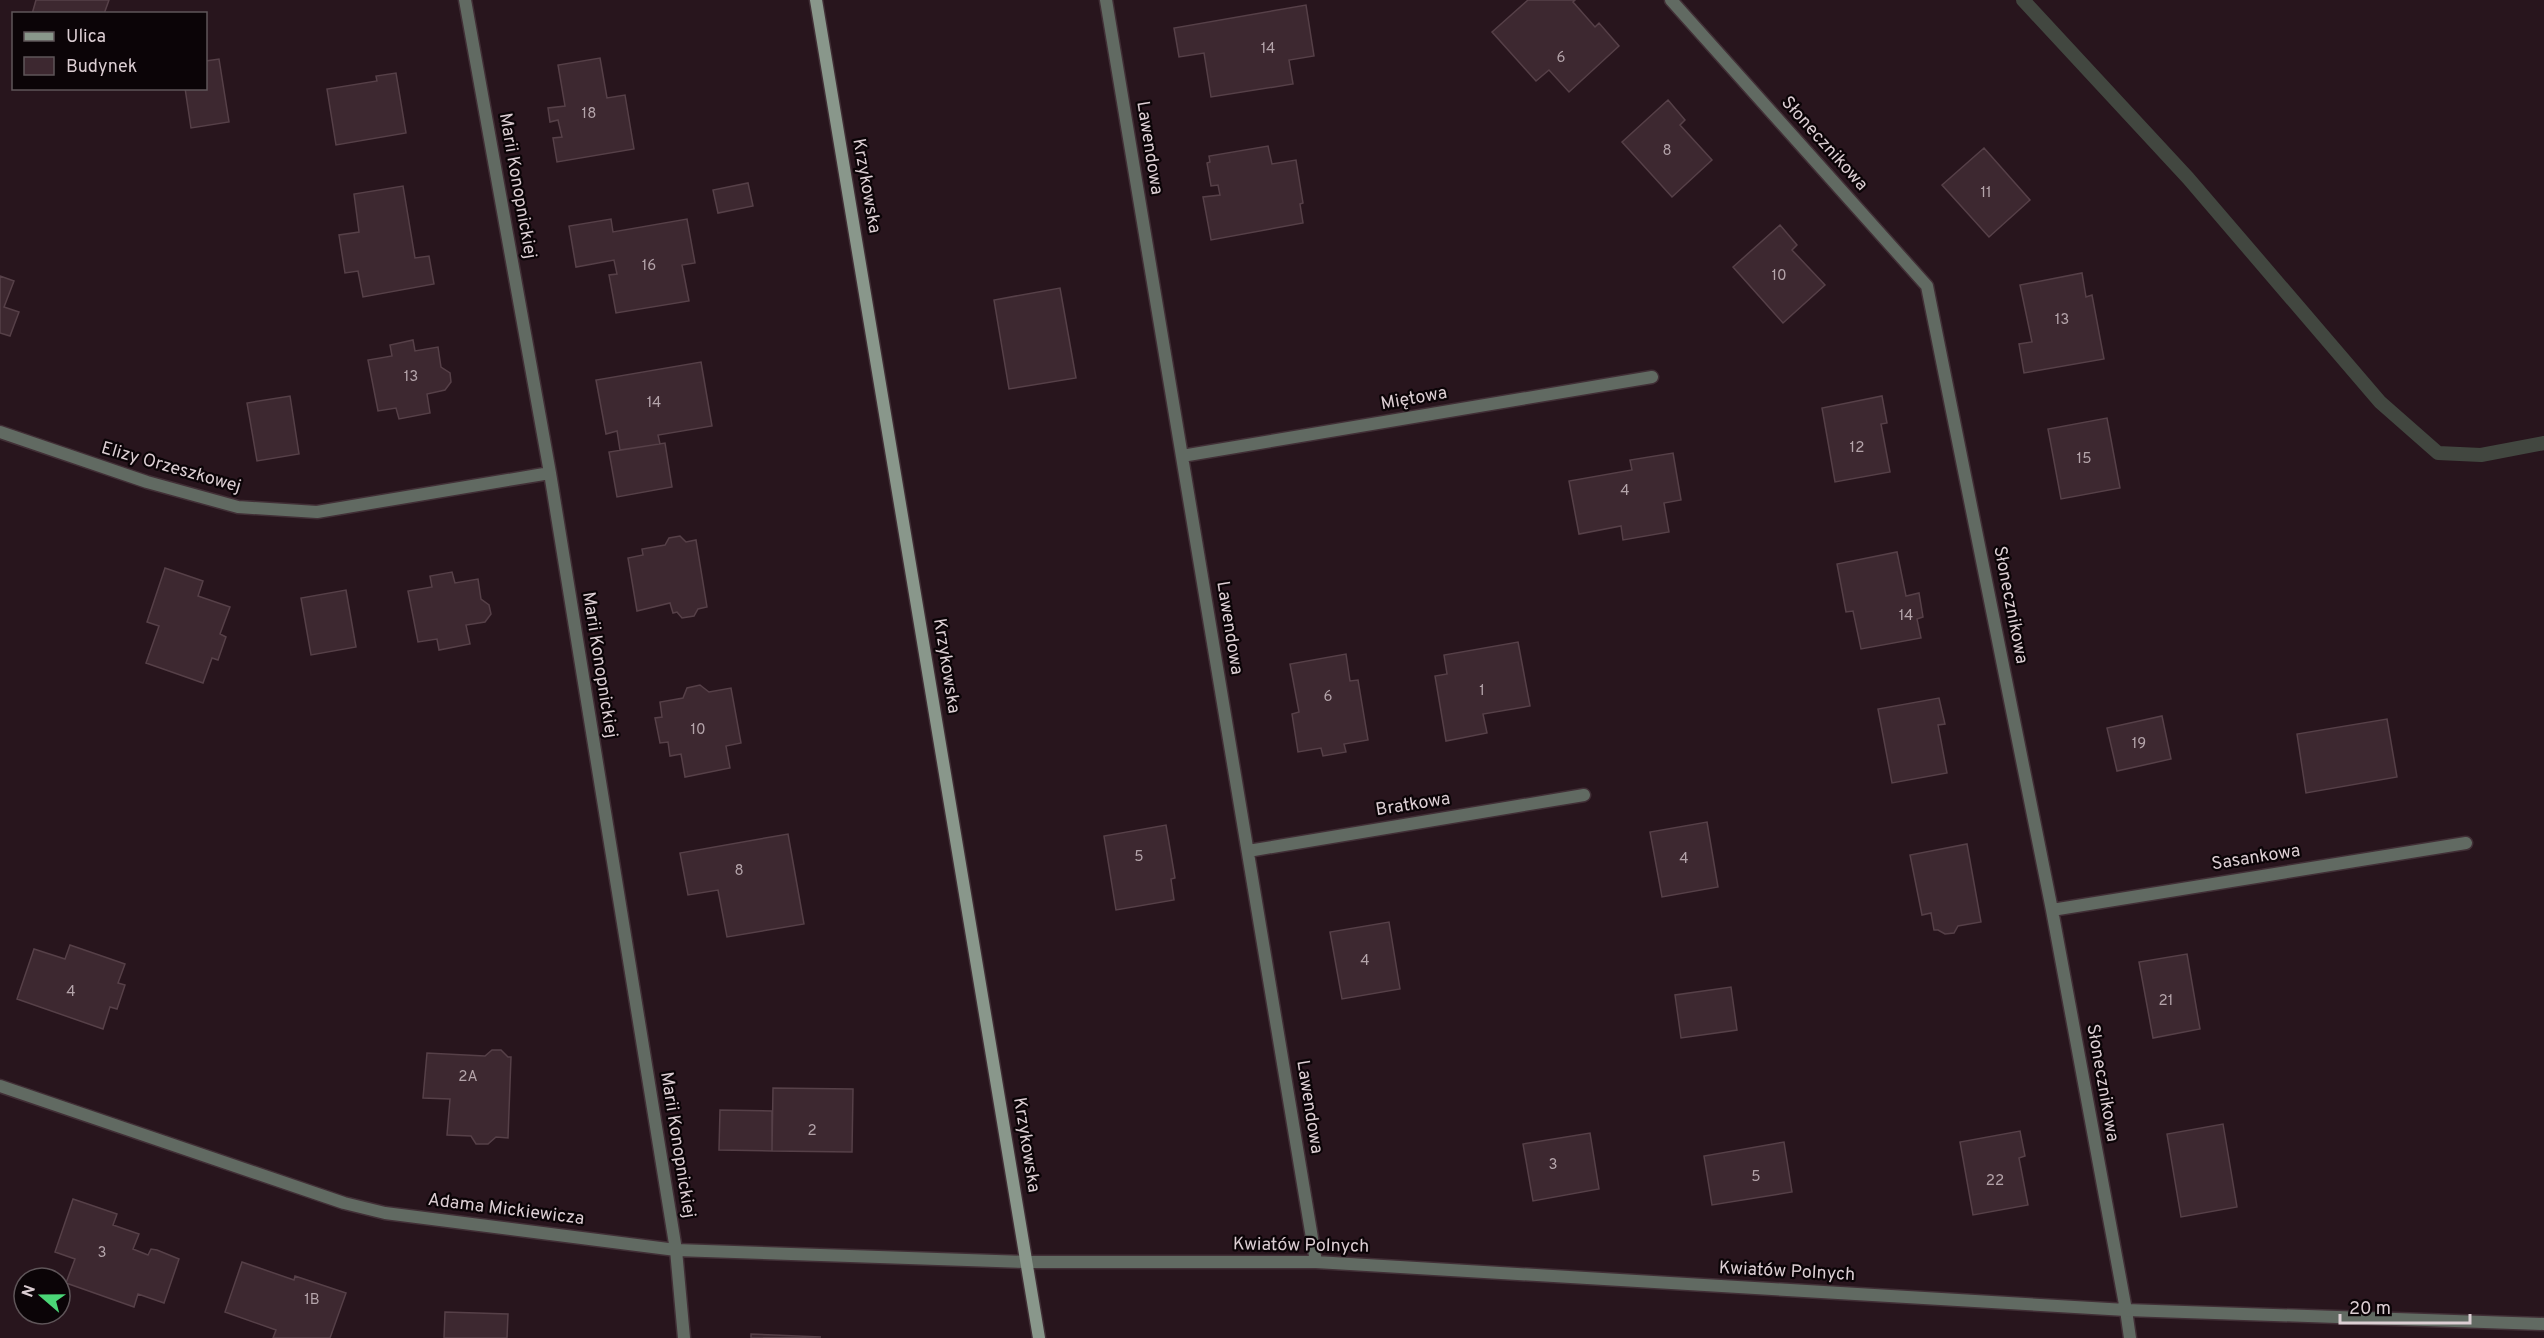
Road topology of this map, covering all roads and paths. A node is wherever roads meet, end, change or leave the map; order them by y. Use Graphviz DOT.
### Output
graph roads {
  1 [pos="465,0"];
  2 [pos="816,0"];
  3 [pos="1106,0"];
  4 [pos="1671,0"];
  5 [pos="1652,377"];
  6 [pos="0,432"];
  7 [pos="1182,456"];
  8 [pos="550,472"];
  9 [pos="1584,795"];
  10 [pos="2466,843"];
  11 [pos="1248,851"];
  12 [pos="2052,910"];
  13 [pos="0,1086"];
  14 [pos="676,1250"];
  15 [pos="1027,1262"];
  16 [pos="1316,1262"];
  17 [pos="2126,1310"];
  18 [pos="2544,1324"];
  19 [pos="684,1338"];
  20 [pos="1039,1338"];
  21 [pos="2130,1338"];
  1 -- 8 [label="street, Marii Konopnickiej"];
  2 -- 15 [label="street, Krzykowska"];
  3 -- 7 [label="street, Lawendowa"];
  4 -- 12 [label="street, Słonecznikowa"];
  5 -- 7 [label="street, Miętowa"];
  6 -- 8 [label="street, Elizy Orzeszkowej"];
  7 -- 11 [label="street, Lawendowa"];
  8 -- 14 [label="street, Marii Konopnickiej"];
  9 -- 11 [label="street, Bratkowa"];
  10 -- 12 [label="street, Sasankowa"];
  11 -- 16 [label="street, Lawendowa"];
  12 -- 17 [label="street, Słonecznikowa"];
  13 -- 14 [label="street, Adama Mickiewicza"];
  14 -- 15 [label="street, Adama Mickiewicza"];
  14 -- 19 [label="street, Marii Konopnickiej"];
  15 -- 16 [label="street, Kwiatów Polnych"];
  15 -- 20 [label="street, Krzykowska"];
  16 -- 17 [label="street, Kwiatów Polnych"];
  17 -- 18 [label="street, Kwiatów Polnych"];
  17 -- 21 [label="street, Słonecznikowa"];
}
